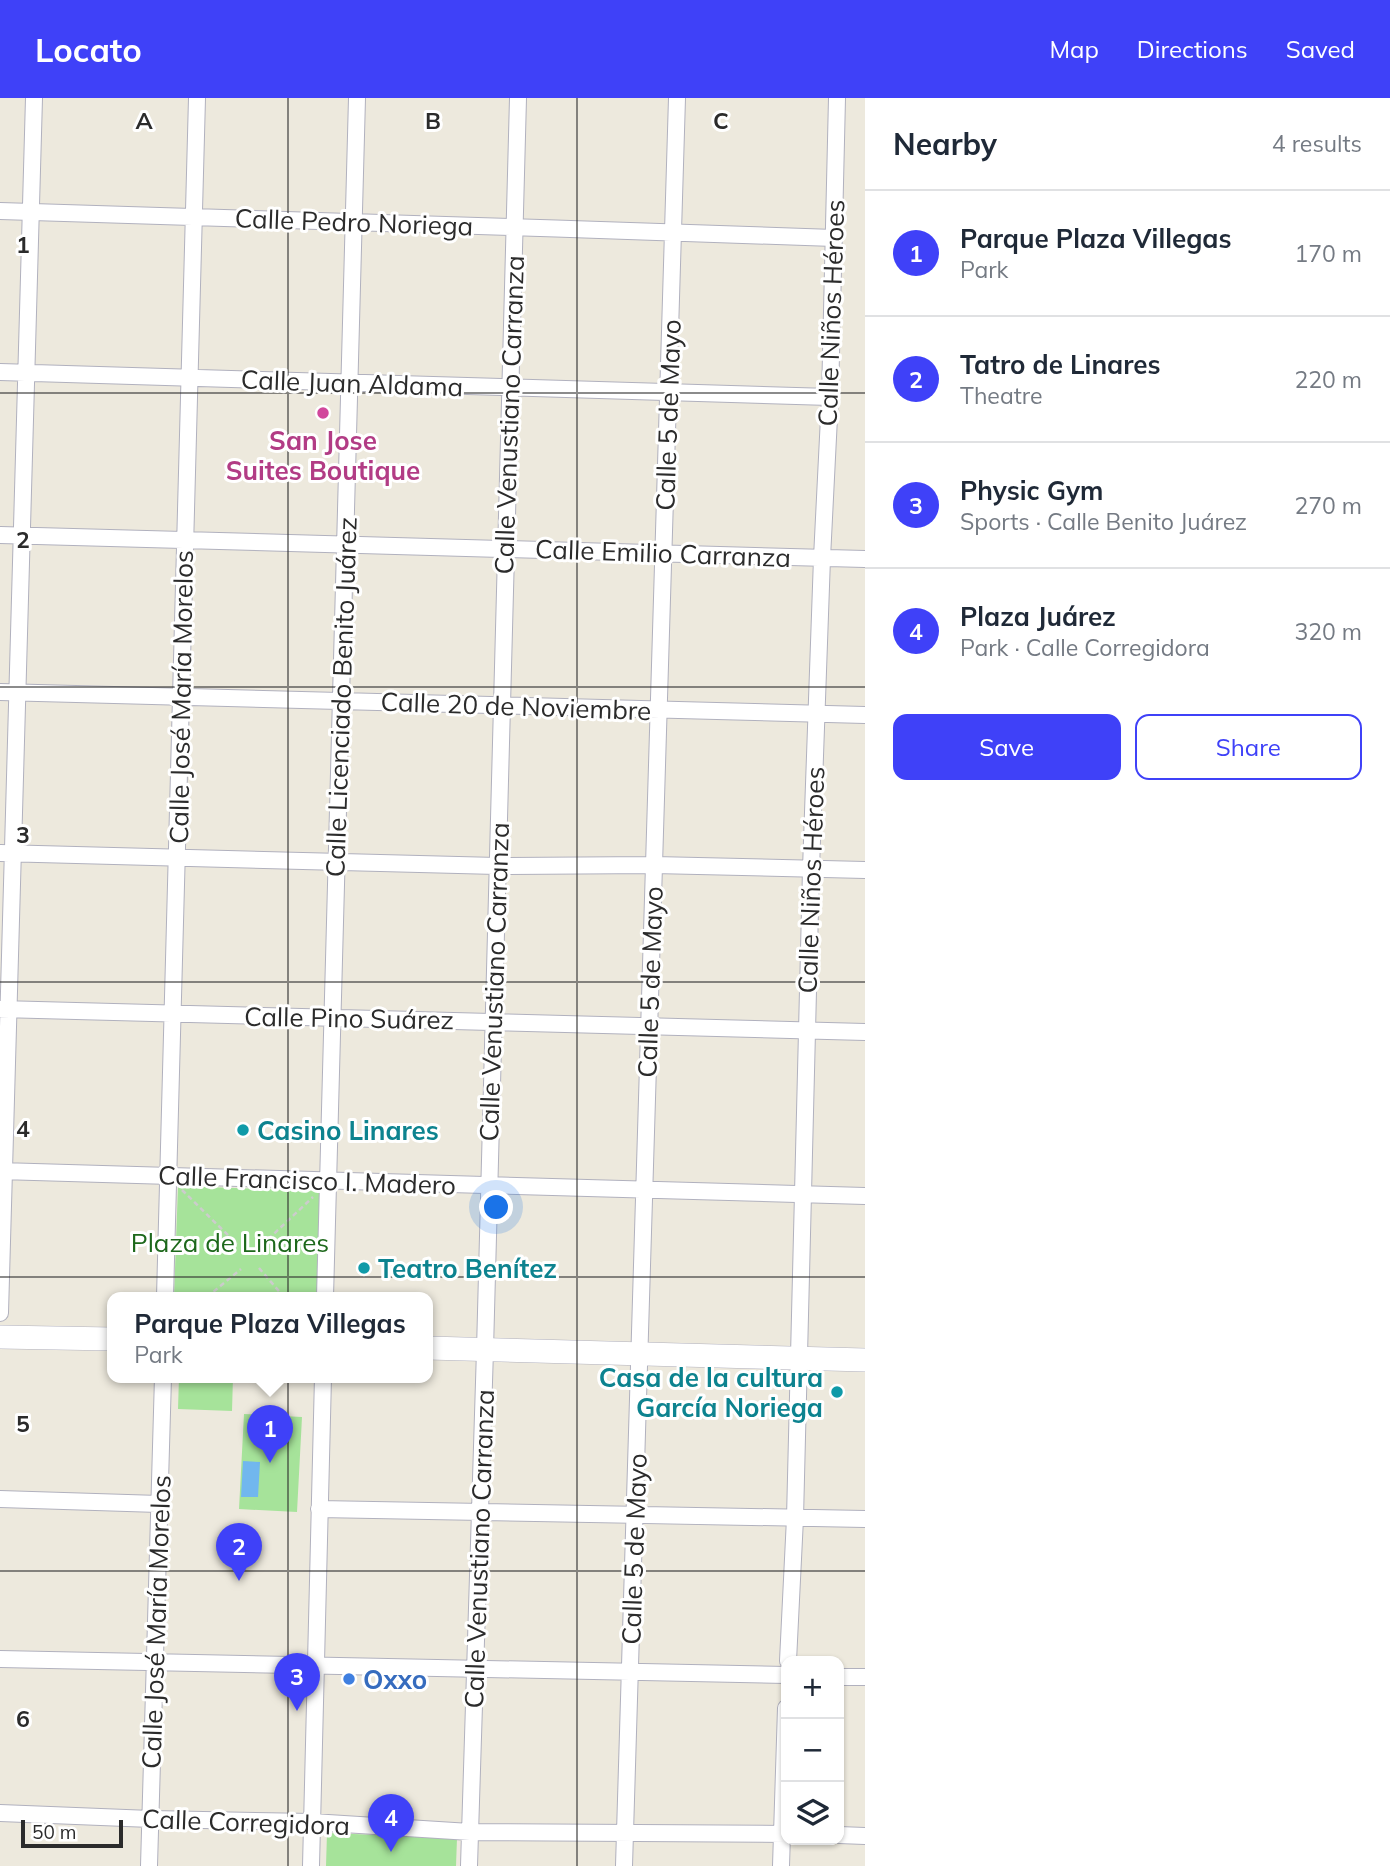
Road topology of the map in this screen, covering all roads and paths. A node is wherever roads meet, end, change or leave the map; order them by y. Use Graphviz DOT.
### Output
graph roads {
  1 [pos="34,98"];
  2 [pos="197,98"];
  3 [pos="357,98"];
  4 [pos="518,98"];
  5 [pos="677,98"];
  6 [pos="837,98"];
  7 [pos="0,211"];
  8 [pos="31,212"];
  9 [pos="194,216"];
  10 [pos="354,221"];
  11 [pos="514,228"];
  12 [pos="673,233"];
  13 [pos="834,238"];
  14 [pos="0,372"];
  15 [pos="26,373"];
  16 [pos="189,378"];
  17 [pos="350,383"];
  18 [pos="510,387"];
  19 [pos="668,392"];
  20 [pos="830,397"];
  21 [pos="0,535"];
  22 [pos="22,536"];
  23 [pos="185,540"];
  24 [pos="345,545"];
  25 [pos="505,549"];
  26 [pos="663,554"];
  27 [pos="822,558"];
  28 [pos="865,559"];
  29 [pos="0,692"];
  30 [pos="17,692"];
  31 [pos="181,696"];
  32 [pos="341,701"];
  33 [pos="501,705"];
  34 [pos="659,710"];
  35 [pos="817,714"];
  36 [pos="865,715"];
  37 [pos="6,854"];
  38 [pos="177,858"];
  39 [pos="337,862"];
  40 [pos="654,865"];
  41 [pos="497,866"];
  42 [pos="811,869"];
  43 [pos="865,870"];
  44 [pos="4,1009"];
  45 [pos="172,1014"];
  46 [pos="333,1018"];
  47 [pos="493,1022"];
  48 [pos="649,1026"];
  49 [pos="806,1030"];
  50 [pos="865,1032"];
  51 [pos="2,1172"];
  52 [pos="167,1176"];
  53 [pos="328,1181"];
  54 [pos="488,1185"];
  55 [pos="644,1189"];
  56 [pos="195,1191"];
  57 [pos="302,1194"];
  58 [pos="315,1194"];
  59 [pos="802,1194"];
  60 [pos="865,1196"];
  61 [pos="315,1207"];
  62 [pos="237,1244"];
  63 [pos="262,1245"];
  64 [pos="259,1268"];
  65 [pos="240,1269"];
  66 [pos="165,1292"];
  67 [pos="213,1292"];
  68 [pos="280,1292"];
  69 [pos="325,1292"];
  70 [pos="0,1313"];
  71 [pos="0,1337"];
  72 [pos="107,1339"];
  73 [pos="433,1348"];
  74 [pos="485,1350"];
  75 [pos="640,1355"];
  76 [pos="799,1358"];
  77 [pos="865,1360"];
  78 [pos="163,1383"];
  79 [pos="323,1383"];
  80 [pos="0,1499"];
  81 [pos="159,1504"];
  82 [pos="319,1509"];
  83 [pos="480,1512"];
  84 [pos="634,1515"];
  85 [pos="795,1518"];
  86 [pos="865,1519"];
  87 [pos="788,1656"];
  88 [pos="0,1659"];
  89 [pos="154,1662"];
  90 [pos="315,1665"];
  91 [pos="476,1669"];
  92 [pos="629,1672"];
  93 [pos="781,1675"];
  94 [pos="844,1676"];
  95 [pos="865,1677"];
  96 [pos="786,1719"];
  97 [pos="785,1782"];
  98 [pos="0,1813"];
  99 [pos="150,1819"];
  100 [pos="312,1822"];
  101 [pos="470,1832"];
  102 [pos="625,1834"];
  103 [pos="781,1834"];
  104 [pos="844,1835"];
  105 [pos="865,1836"];
  106 [pos="783,1845"];
  107 [pos="149,1866"];
  108 [pos="311,1866"];
  109 [pos="469,1866"];
  110 [pos="624,1866"];
  111 [pos="781,1866"];
  1 -- 8 [label="street"];
  2 -- 9 [label="street, Calle José María Morelos"];
  3 -- 10 [label="street, Calle Licenciado Benito Juárez"];
  4 -- 11 [label="street, Calle Venustiano Carranza"];
  5 -- 12 [label="street, Calle 5 de Mayo"];
  6 -- 13 [label="street, Calle Niños Héroes"];
  7 -- 8 [label="street, Calle Pedro Noriega"];
  8 -- 9 [label="street, Calle Pedro Noriega"];
  8 -- 15 [label="street"];
  9 -- 10 [label="street, Calle Pedro Noriega"];
  9 -- 16 [label="street, Calle José María Morelos"];
  10 -- 11 [label="street, Calle Pedro Noriega"];
  10 -- 17 [label="street, Calle Licenciado Benito Juárez"];
  11 -- 12 [label="street, Calle Pedro Noriega"];
  11 -- 18 [label="street, Calle Venustiano Carranza"];
  12 -- 13 [label="street, Calle Pedro Noriega"];
  12 -- 19 [label="street, Calle 5 de Mayo"];
  13 -- 20 [label="street, Calle Niños Héroes"];
  14 -- 15 [label="street, Calle Juan Aldama"];
  15 -- 16 [label="street, Calle Juan Aldama"];
  15 -- 22 [label="street"];
  16 -- 17 [label="street, Calle Juan Aldama"];
  16 -- 23 [label="street, Calle José María Morelos"];
  17 -- 18 [label="street, Calle Juan Aldama"];
  17 -- 24 [label="street, Calle Licenciado Benito Juárez"];
  18 -- 19 [label="street, Calle Juan Aldama"];
  18 -- 25 [label="street, Calle Venustiano Carranza"];
  19 -- 20 [label="street, Calle Juan Aldama"];
  19 -- 26 [label="street, Calle 5 de Mayo"];
  20 -- 27 [label="street, Calle Niños Héroes"];
  21 -- 22 [label="street, Calle Emilio Carranza"];
  22 -- 23 [label="street, Calle Emilio Carranza"];
  22 -- 30 [label="street"];
  23 -- 24 [label="street, Calle Emilio Carranza"];
  23 -- 31 [label="street, Calle José María Morelos"];
  24 -- 25 [label="street, Calle Emilio Carranza"];
  24 -- 32 [label="street, Calle Licenciado Benito Juárez"];
  25 -- 26 [label="street, Calle Emilio Carranza"];
  25 -- 33 [label="street, Calle Venustiano Carranza"];
  26 -- 27 [label="street, Calle Emilio Carranza"];
  26 -- 34 [label="street, Calle 5 de Mayo"];
  27 -- 28 [label="street, Calle Emilio Carranza"];
  27 -- 35 [label="street, Calle Niños Héroes"];
  29 -- 30 [label="street, Calle 20 de Noviembre"];
  30 -- 31 [label="street, Calle 20 de Noviembre"];
  30 -- 37 [label="street"];
  31 -- 32 [label="street, Calle 20 de Noviembre"];
  31 -- 38 [label="street, Calle José María Morelos"];
  32 -- 33 [label="street, Calle 20 de Noviembre"];
  32 -- 39 [label="street, Calle Licenciado Benito Juárez"];
  33 -- 34 [label="street, Calle 20 de Noviembre"];
  33 -- 41 [label="street, Calle Venustiano Carranza"];
  34 -- 35 [label="street, Calle 20 de Noviembre"];
  34 -- 40 [label="street, Calle 5 de Mayo"];
  35 -- 36 [label="street, Calle 20 de Noviembre"];
  35 -- 42 [label="street, Calle Niños Héroes"];
  37 -- 38 [label="street"];
  37 -- 44 [label="street"];
  38 -- 39 [label="street"];
  38 -- 45 [label="street, Calle José María Morelos"];
  39 -- 41 [label="street"];
  39 -- 46 [label="street, Calle Licenciado Benito Juárez"];
  40 -- 41 [label="street"];
  40 -- 42 [label="street"];
  40 -- 48 [label="street, Calle 5 de Mayo"];
  41 -- 47 [label="street, Calle Venustiano Carranza"];
  42 -- 43 [label="street"];
  42 -- 49 [label="street, Calle Niños Héroes"];
  44 -- 45 [label="street, Calle Pino Suárez"];
  44 -- 51 [label="street"];
  45 -- 46 [label="street, Calle Pino Suárez"];
  45 -- 52 [label="street, Calle José María Morelos"];
  46 -- 47 [label="street, Calle Pino Suárez"];
  46 -- 53 [label="street, Calle Licenciado Benito Juárez"];
  47 -- 48 [label="street, Calle Pino Suárez"];
  47 -- 54 [label="street, Calle Venustiano Carranza"];
  48 -- 49 [label="street, Calle Pino Suárez"];
  48 -- 55 [label="street, Calle 5 de Mayo"];
  49 -- 50 [label="street, Calle Pino Suárez"];
  49 -- 59 [label="street, Calle Niños Héroes"];
  51 -- 52 [label="street, Calle Francisco I. Madero"];
  51 -- 70 [label="street"];
  52 -- 53 [label="street, Calle Francisco I. Madero"];
  52 -- 66 [label="street, Calle José María Morelos"];
  53 -- 54 [label="street, Calle Francisco I. Madero"];
  53 -- 69 [label="street, Calle Licenciado Benito Juárez"];
  54 -- 55 [label="street, Calle Francisco I. Madero"];
  54 -- 74 [label="street, Calle Venustiano Carranza"];
  55 -- 59 [label="street, Calle Francisco I. Madero"];
  55 -- 75 [label="street, Calle 5 de Mayo"];
  56 -- 62 [label="path"];
  57 -- 58 [label="path"];
  58 -- 61 [label="path"];
  58 -- 63 [label="path"];
  59 -- 60 [label="street, Calle Francisco I. Madero"];
  59 -- 76 [label="street, Calle Niños Héroes"];
  64 -- 68 [label="path"];
  65 -- 67 [label="path"];
  71 -- 72 [label="main road"];
  73 -- 74 [label="main road"];
  74 -- 75 [label="main road"];
  74 -- 83 [label="street, Calle Venustiano Carranza"];
  75 -- 76 [label="main road"];
  75 -- 84 [label="street, Calle 5 de Mayo"];
  76 -- 77 [label="main road"];
  76 -- 85 [label="street, Calle Niños Héroes"];
  78 -- 81 [label="street, Calle José María Morelos"];
  79 -- 82 [label="street"];
  80 -- 81 [label="street"];
  81 -- 89 [label="street, Calle José María Morelos"];
  82 -- 83 [label="street"];
  82 -- 90 [label="street"];
  83 -- 84 [label="street"];
  83 -- 91 [label="street, Calle Venustiano Carranza"];
  84 -- 85 [label="street"];
  84 -- 92 [label="street, Calle 5 de Mayo"];
  85 -- 86 [label="street"];
  85 -- 87 [label="street, Calle Niños Héroes"];
  88 -- 89 [label="street"];
  89 -- 90 [label="street"];
  89 -- 99 [label="street, Calle José María Morelos"];
  90 -- 91 [label="street"];
  90 -- 100 [label="street"];
  91 -- 92 [label="street"];
  91 -- 101 [label="street, Calle Venustiano Carranza"];
  92 -- 93 [label="street"];
  92 -- 102 [label="street, Calle 5 de Mayo"];
  94 -- 95 [label="street"];
  96 -- 97 [label="street"];
  98 -- 99 [label="street, Calle Corregidora"];
  99 -- 100 [label="street, Calle Corregidora"];
  99 -- 107 [label="street, Calle José María Morelos"];
  100 -- 101 [label="street, Calle Corregidora"];
  100 -- 108 [label="street"];
  101 -- 102 [label="street, Calle Corregidora"];
  101 -- 109 [label="street, Calle Venustiano Carranza"];
  102 -- 103 [label="street, Calle Corregidora"];
  102 -- 110 [label="street, Calle 5 de Mayo"];
  104 -- 105 [label="street"];
  106 -- 111 [label="street"];
}
